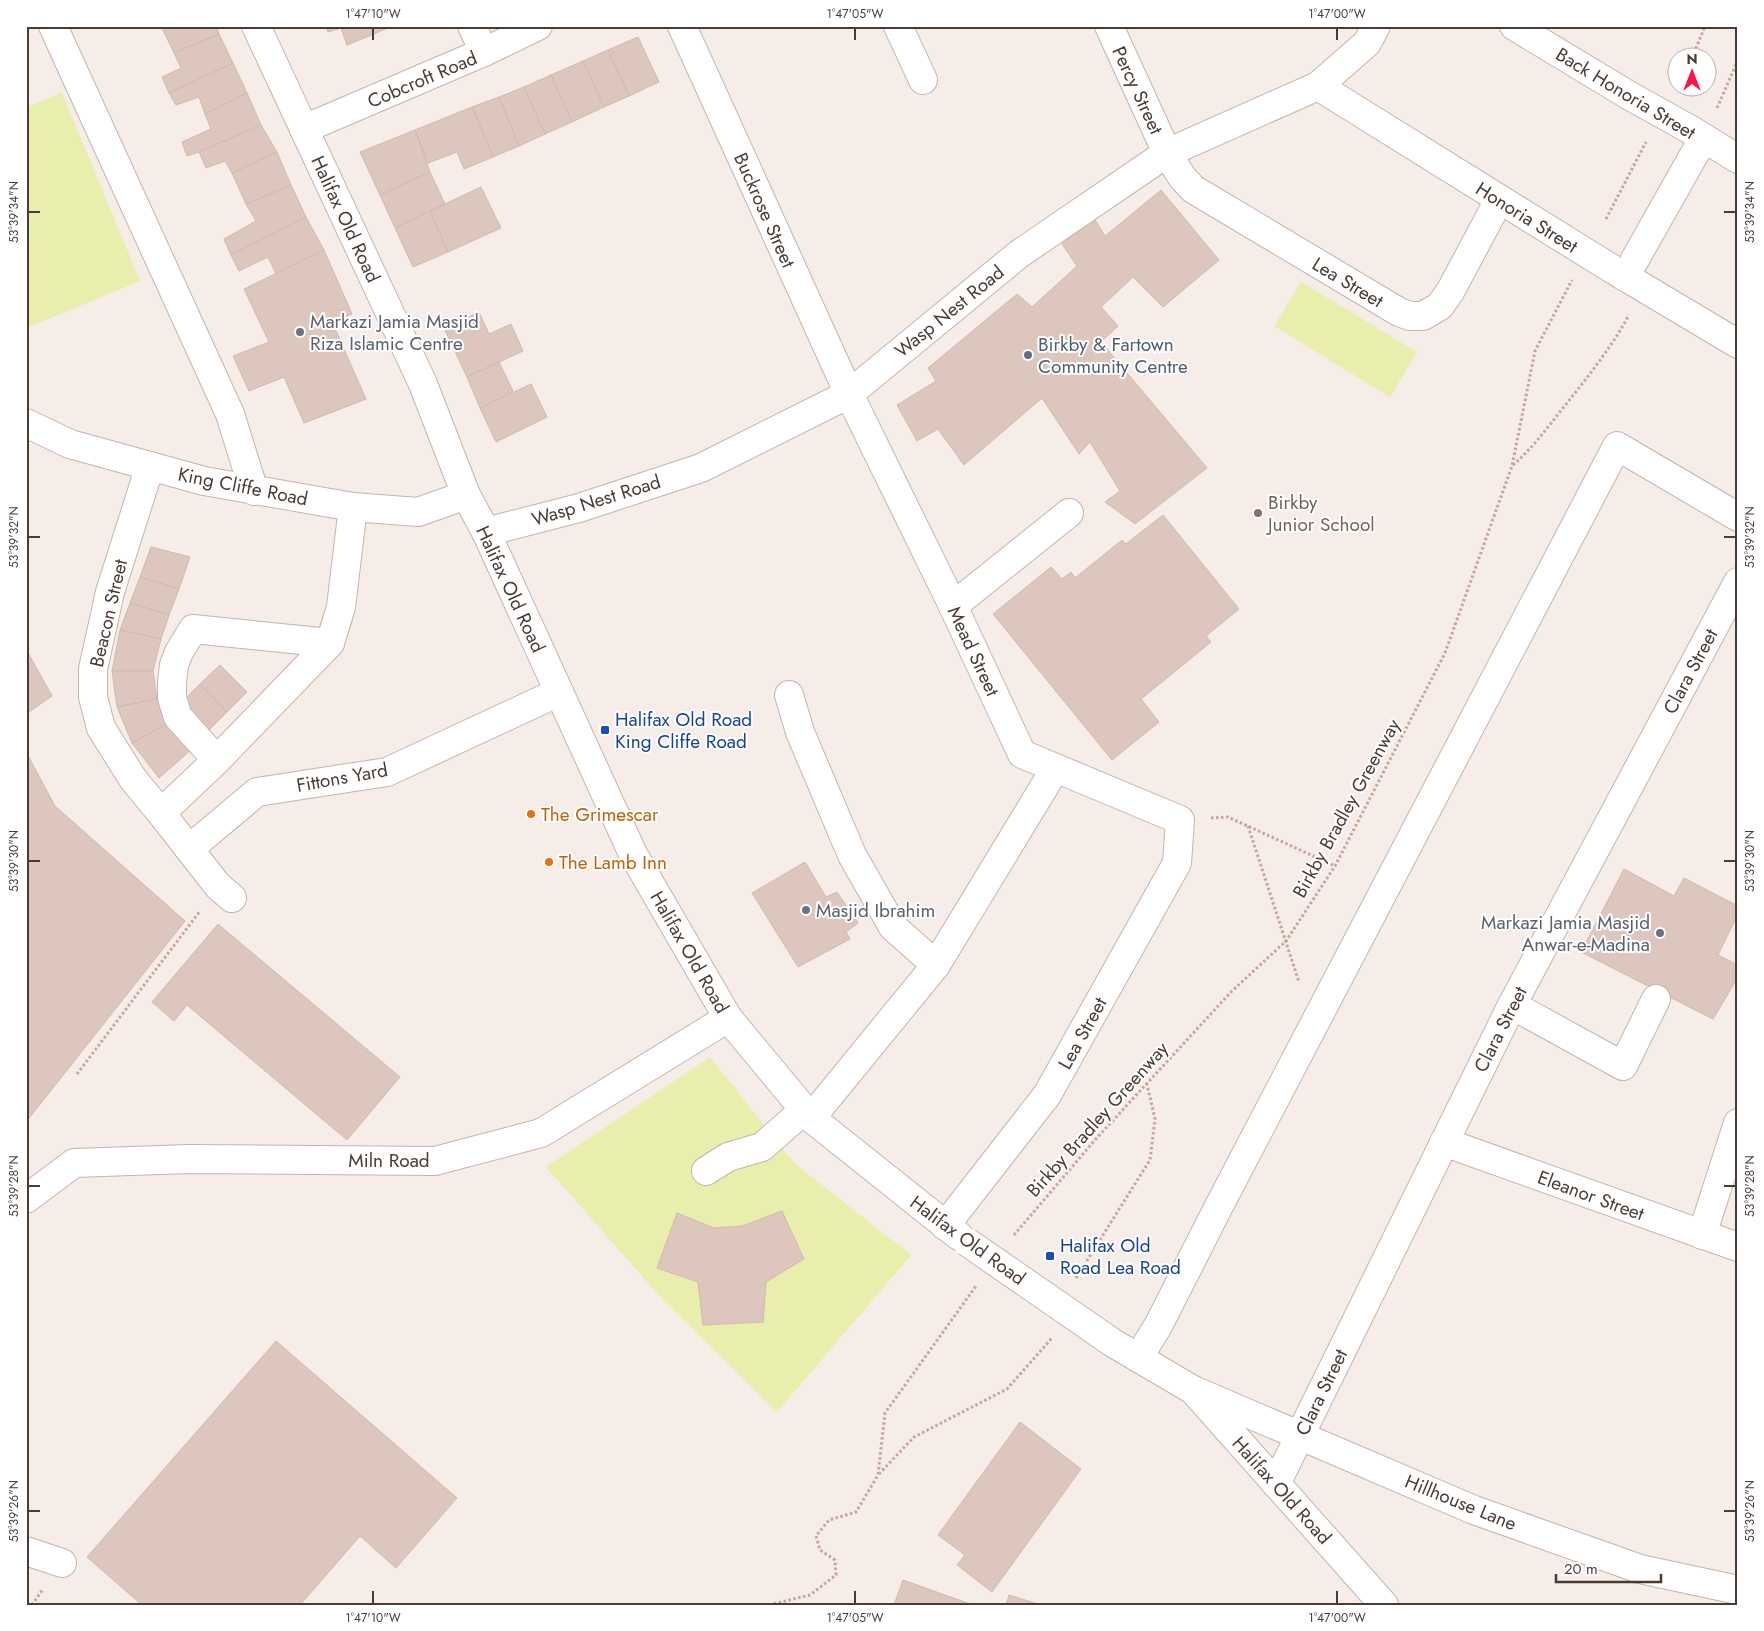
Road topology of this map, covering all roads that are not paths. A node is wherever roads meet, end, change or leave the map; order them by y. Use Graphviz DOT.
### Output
graph roads {
  1 [pos="53,26"];
  2 [pos="256,26"];
  3 [pos="472,26"];
  4 [pos="538,26"];
  5 [pos="682,26"];
  6 [pos="898,26"];
  7 [pos="1109,26"];
  8 [pos="1376,26"];
  9 [pos="1514,26"];
  10 [pos="484,52"];
  11 [pos="923,80"];
  12 [pos="1318,86"];
  13 [pos="304,130"];
  14 [pos="1697,134"];
  15 [pos="1167,153"];
  16 [pos="1738,159"];
  17 [pos="1499,200"];
  18 [pos="1628,278"];
  19 [pos="1738,344"];
  20 [pos="849,394"];
  21 [pos="26,423"];
  22 [pos="150,466"];
  23 [pos="254,491"];
  24 [pos="466,495"];
  25 [pos="353,507"];
  26 [pos="1069,513"];
  27 [pos="1738,517"];
  28 [pos="486,532"];
  29 [pos="1738,582"];
  30 [pos="953,606"];
  31 [pos="330,643"];
  32 [pos="559,692"];
  33 [pos="789,695"];
  34 [pos="217,760"];
  35 [pos="1055,769"];
  36 [pos="162,813"];
  37 [pos="1180,820"];
  38 [pos="189,849"];
  39 [pos="225,892"];
  40 [pos="936,965"];
  41 [pos="1656,999"];
  42 [pos="1512,1005"];
  43 [pos="728,1018"];
  44 [pos="807,1115"];
  45 [pos="1738,1123"];
  46 [pos="1444,1142"];
  47 [pos="706,1171"];
  48 [pos="26,1199"];
  49 [pos="945,1226"];
  50 [pos="1702,1234"];
  51 [pos="1738,1247"];
  52 [pos="1138,1358"];
  53 [pos="1193,1390"];
  54 [pos="1299,1435"];
  55 [pos="1276,1484"];
  56 [pos="26,1551"];
  57 [pos="62,1563"];
  58 [pos="1738,1590"];
  59 [pos="1384,1605"];
  1 -- 23 [label="street"];
  2 -- 13 [label="street, Halifax Old Road"];
  3 -- 10 [label="street"];
  4 -- 10 [label="street, Cobcroft Road"];
  5 -- 20 [label="street, Buckrose Street"];
  6 -- 11 [label="street"];
  7 -- 15 [label="street, Percy Street"];
  8 -- 12 [label="street, Wasp Nest Road"];
  9 -- 14 [label="street, Back Honoria Street, bridge"];
  10 -- 13 [label="street, Cobcroft Road"];
  12 -- 15 [label="street, Wasp Nest Road"];
  12 -- 17 [label="street, Honoria Street"];
  13 -- 24 [label="street, Halifax Old Road"];
  14 -- 16 [label="street, Back Honoria Street"];
  14 -- 18 [label="street"];
  15 -- 17 [label="street, Lea Street"];
  15 -- 20 [label="street, Wasp Nest Road"];
  17 -- 18 [label="street, Honoria Street, bridge"];
  18 -- 19 [label="street, Honoria Street"];
  20 -- 28 [label="street, Wasp Nest Road"];
  20 -- 30 [label="street, Mead Street"];
  21 -- 22 [label="street, King Cliffe Road"];
  22 -- 23 [label="street, King Cliffe Road"];
  22 -- 36 [label="street, Beacon Street"];
  23 -- 25 [label="street, King Cliffe Road"];
  24 -- 25 [label="street, King Cliffe Road"];
  24 -- 28 [label="street, Halifax Old Road"];
  25 -- 31 [label="street"];
  26 -- 30 [label="street"];
  27 -- 52 [label="street"];
  28 -- 32 [label="street, Halifax Old Road"];
  29 -- 42 [label="street, Clara Street"];
  30 -- 35 [label="street, Mead Street"];
  31 -- 34 [label="street"];
  31 -- 34 [label="street"];
  32 -- 38 [label="street, Fittons Yard"];
  32 -- 43 [label="street, Halifax Old Road"];
  33 -- 40 [label="street"];
  34 -- 36 [label="street"];
  35 -- 37 [label="street, Mead Street"];
  35 -- 40 [label="street"];
  36 -- 38 [label="street, Beacon Street"];
  37 -- 49 [label="street, Lea Street"];
  38 -- 39 [label="street, Beacon Street"];
  40 -- 44 [label="street"];
  41 -- 42 [label="street"];
  42 -- 46 [label="street, Clara Street"];
  43 -- 44 [label="street, Halifax Old Road"];
  43 -- 48 [label="street, Miln Road"];
  44 -- 47 [label="street"];
  44 -- 49 [label="street, Halifax Old Road"];
  45 -- 50 [label="street"];
  46 -- 50 [label="street, Eleanor Street"];
  46 -- 54 [label="street, Clara Street"];
  49 -- 52 [label="street, Halifax Old Road, bridge"];
  50 -- 51 [label="street, Eleanor Street"];
  52 -- 53 [label="street, Halifax Old Road"];
  53 -- 54 [label="street, Hillhouse Lane"];
  53 -- 55 [label="street, Halifax Old Road"];
  54 -- 55 [label="street, Clara Street"];
  54 -- 58 [label="street, Hillhouse Lane"];
  55 -- 59 [label="street, Halifax Old Road"];
  56 -- 57 [label="street"];
}
